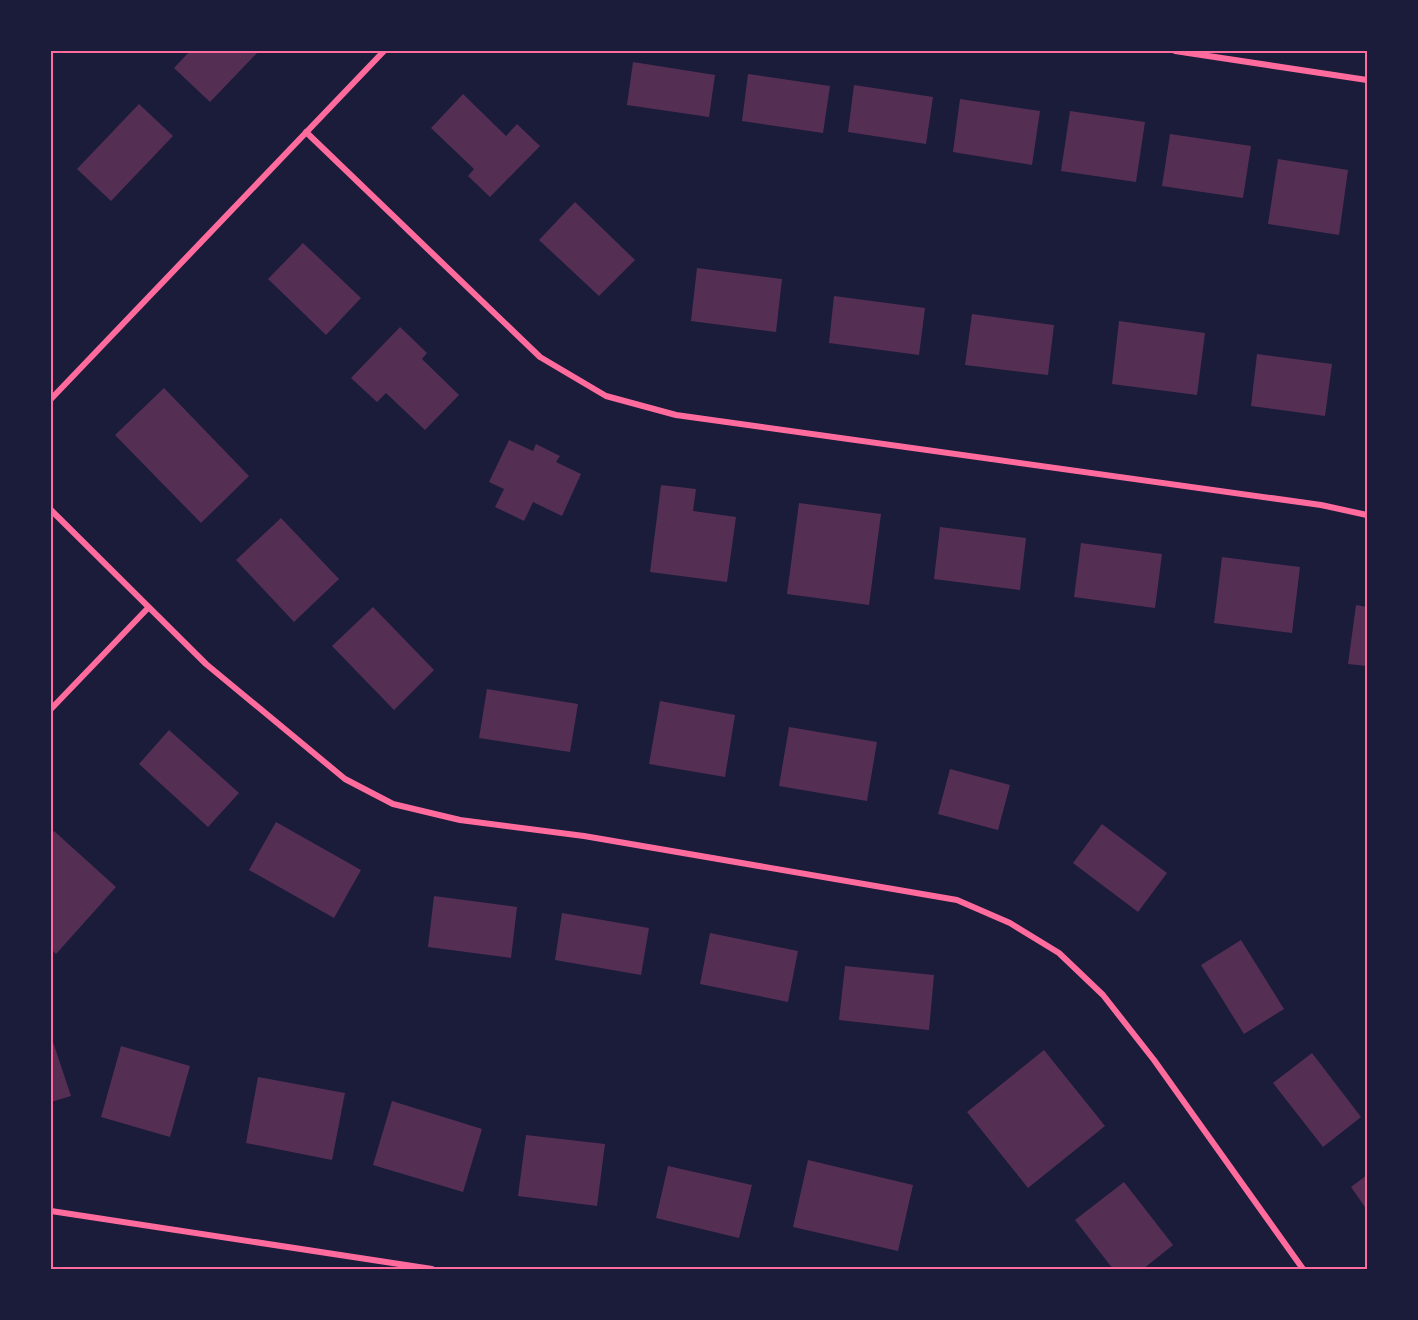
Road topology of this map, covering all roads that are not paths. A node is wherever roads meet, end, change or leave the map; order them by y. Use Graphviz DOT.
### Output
graph roads {
  1 [pos="384,51"];
  2 [pos="1175,51"];
  3 [pos="1367,80"];
  4 [pos="306,132"];
  5 [pos="51,399"];
  6 [pos="51,510"];
  7 [pos="1367,515"];
  8 [pos="148,608"];
  9 [pos="51,709"];
  10 [pos="51,1211"];
  11 [pos="432,1269"];
  12 [pos="1303,1269"];
  1 -- 4 [label="street"];
  2 -- 3 [label="street"];
  4 -- 5 [label="street"];
  4 -- 7 [label="street"];
  6 -- 8 [label="street"];
  8 -- 9 [label="street"];
  8 -- 12 [label="street"];
  10 -- 11 [label="street"];
}
